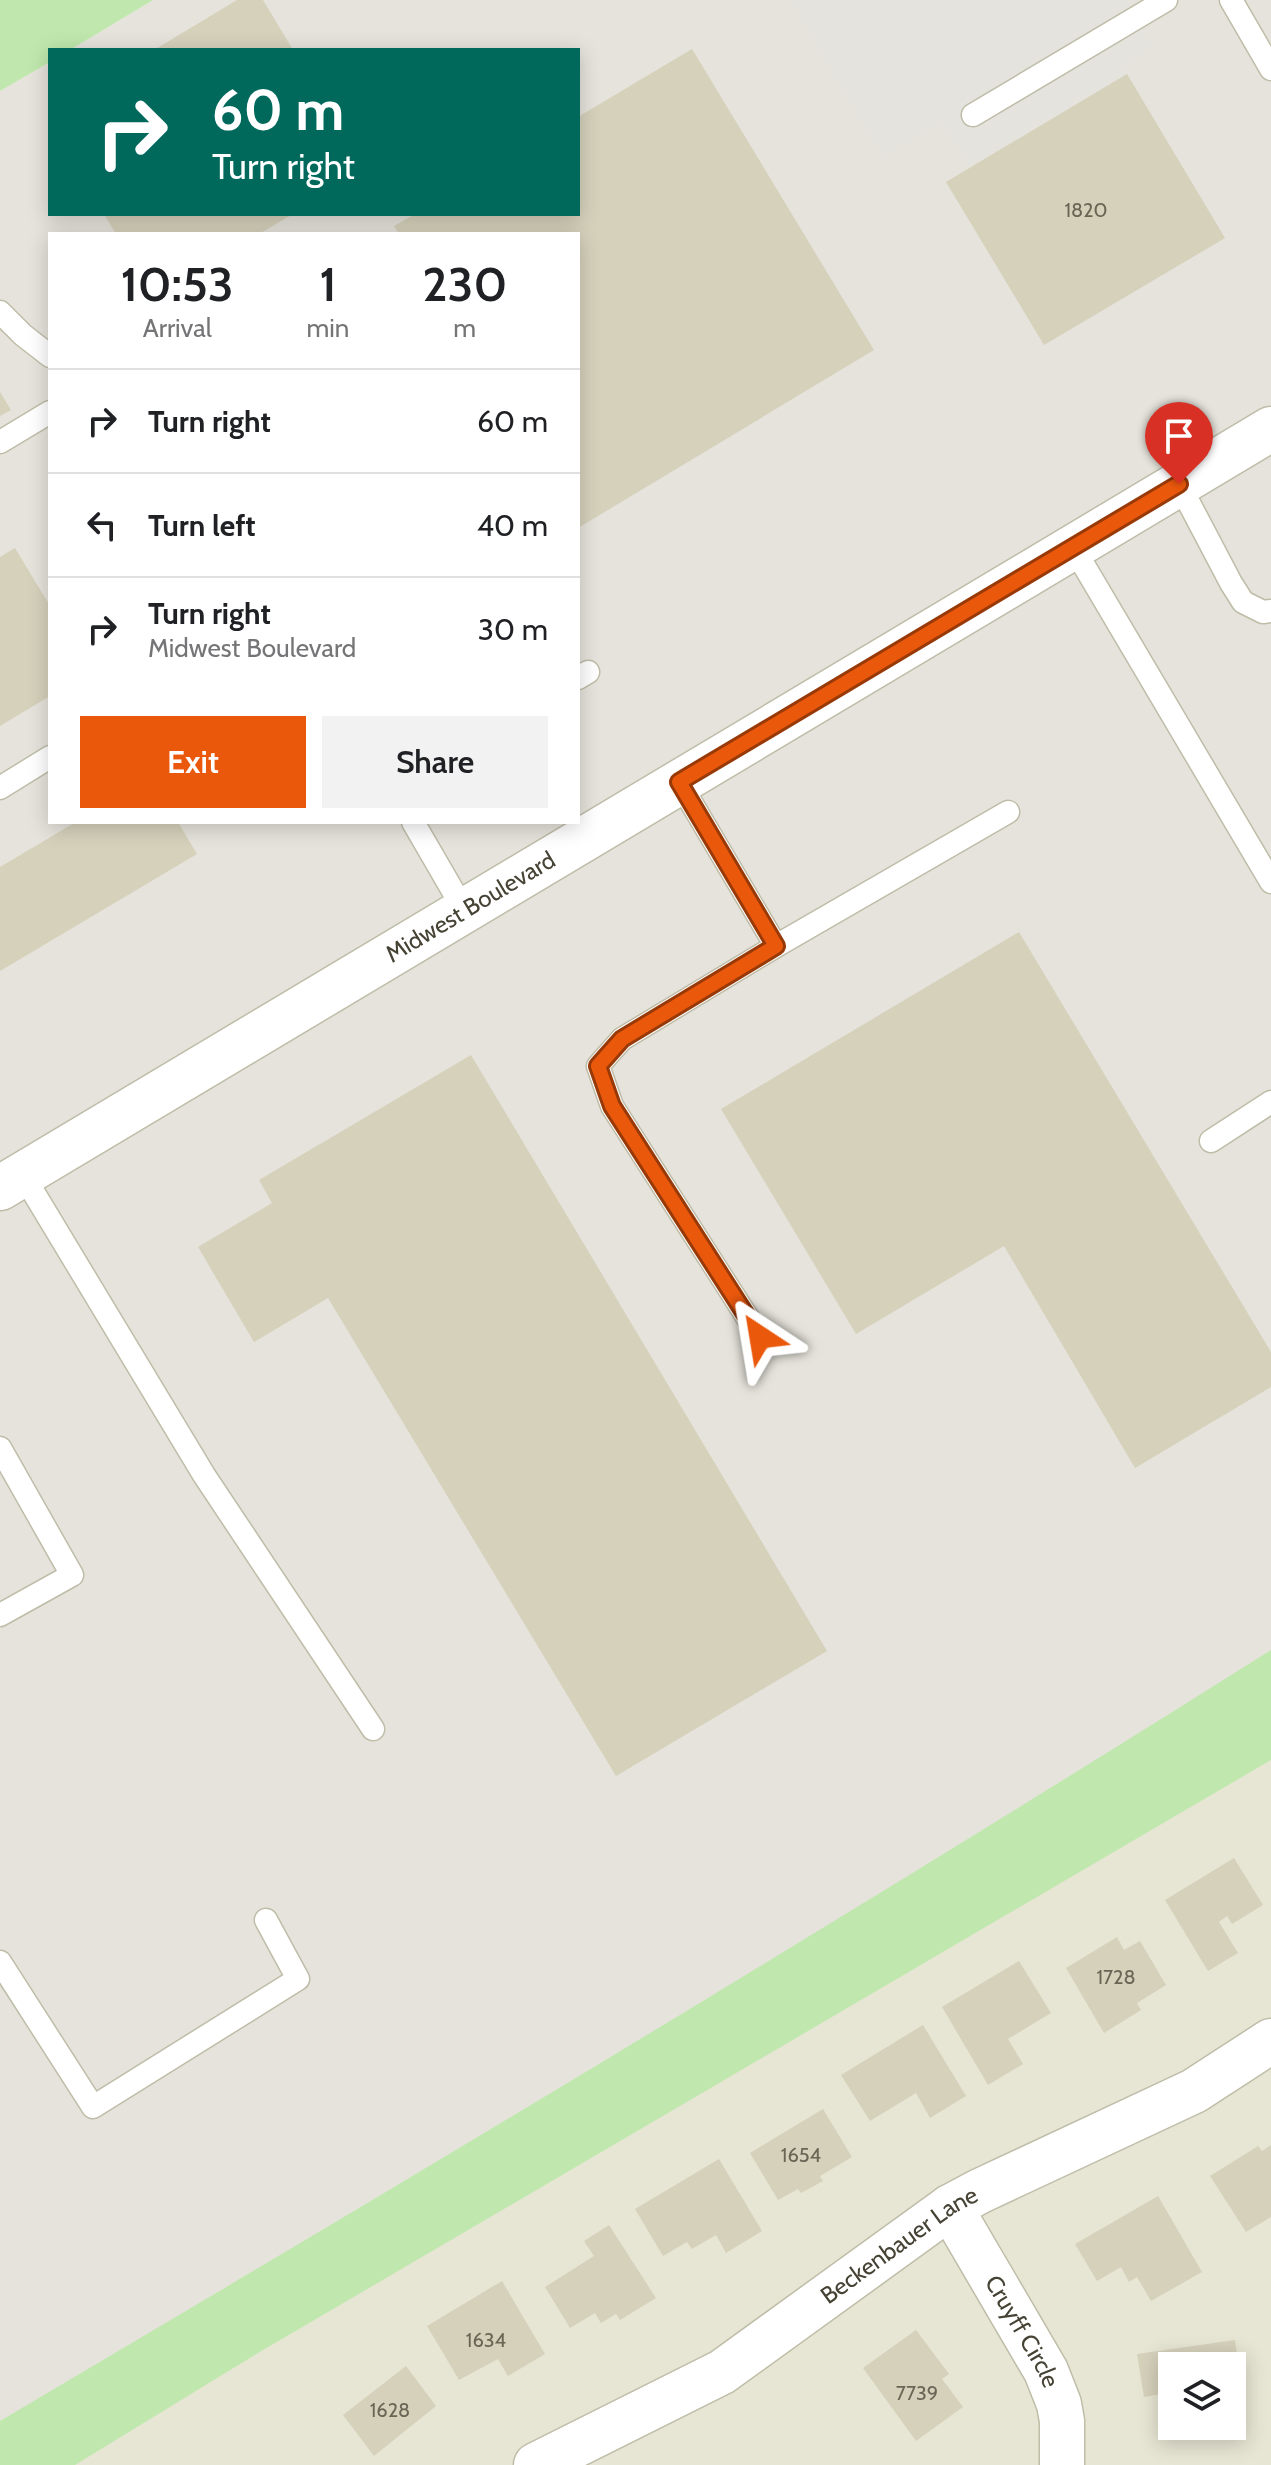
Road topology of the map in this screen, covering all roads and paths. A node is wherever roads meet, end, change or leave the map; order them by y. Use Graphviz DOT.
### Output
graph roads {
  1 [pos="1166,0"];
  2 [pos="1231,0"];
  3 [pos="1271,69"];
  4 [pos="973,115"];
  5 [pos="0,312"];
  6 [pos="48,354"];
  7 [pos="48,413"];
  8 [pos="1271,429"];
  9 [pos="0,442"];
  10 [pos="1179,484"];
  11 [pos="1073,547"];
  12 [pos="1271,611"];
  13 [pos="48,758"];
  14 [pos="679,782"];
  15 [pos="0,788"];
  16 [pos="1008,812"];
  17 [pos="414,824"];
  18 [pos="1271,882"];
  19 [pos="464,910"];
  20 [pos="776,946"];
  21 [pos="1271,1102"];
  22 [pos="1211,1141"];
  23 [pos="12,1182"];
  24 [pos="760,1337"];
  25 [pos="0,1448"];
  26 [pos="0,1615"];
  27 [pos="373,1729"];
  28 [pos="266,1920"];
  29 [pos="0,1962"];
  30 [pos="1271,2041"];
  31 [pos="950,2207"];
  32 [pos="536,2465"];
  33 [pos="1062,2465"];
  1 -- 4 [label="lane"];
  2 -- 3 [label="lane"];
  5 -- 6 [label="lane"];
  7 -- 9 [label="lane"];
  8 -- 10 [label="street, Midwest Boulevard"];
  10 -- 11 [label="street, Midwest Boulevard"];
  10 -- 12 [label="lane"];
  11 -- 14 [label="street, Midwest Boulevard"];
  11 -- 18 [label="lane"];
  13 -- 15 [label="lane"];
  14 -- 19 [label="street, Midwest Boulevard"];
  14 -- 20 [label="lane"];
  16 -- 20 [label="lane"];
  17 -- 19 [label="lane"];
  19 -- 23 [label="street, Midwest Boulevard"];
  20 -- 24 [label="lane"];
  21 -- 22 [label="lane"];
  23 -- 27 [label="lane"];
  25 -- 26 [label="lane"];
  28 -- 29 [label="lane"];
  30 -- 31 [label="street, Beckenbauer Lane"];
  31 -- 32 [label="street, Beckenbauer Lane"];
  31 -- 33 [label="street, Cruyff Circle"];
}
